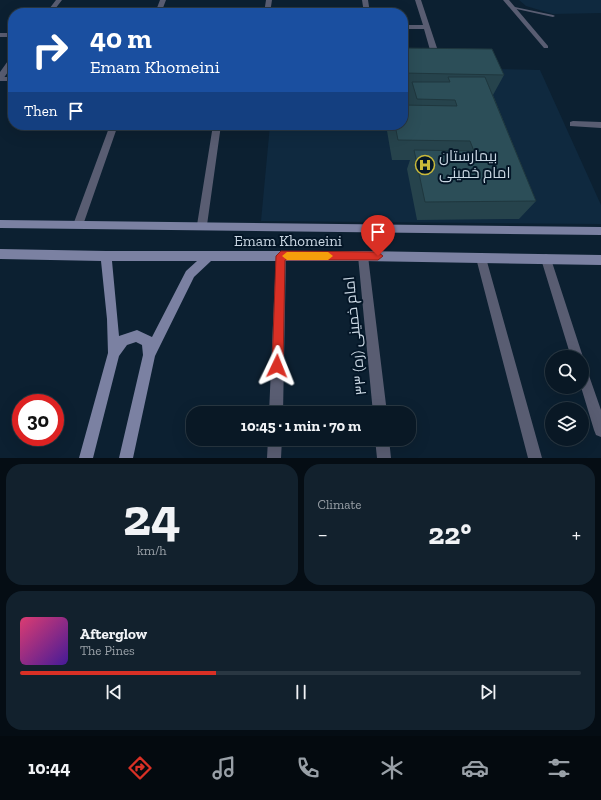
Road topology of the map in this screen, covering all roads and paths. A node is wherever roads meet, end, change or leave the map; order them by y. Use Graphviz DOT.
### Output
graph roads {
  1 [pos="59,0"];
  2 [pos="418,0"];
  3 [pos="506,0"];
  4 [pos="53,8"];
  5 [pos="512,8"];
  6 [pos="553,16"];
  7 [pos="408,27"];
  8 [pos="426,27"];
  9 [pos="546,47"];
  10 [pos="436,57"];
  11 [pos="8,67"];
  12 [pos="0,78"];
  13 [pos="573,124"];
  14 [pos="601,125"];
  15 [pos="112,130"];
  16 [pos="216,130"];
  17 [pos="0,224"];
  18 [pos="78,225"];
  19 [pos="202,225"];
  20 [pos="601,231"];
  21 [pos="0,254"];
  22 [pos="106,256"];
  23 [pos="209,256"];
  24 [pos="281,256"];
  25 [pos="363,256"];
  26 [pos="481,258"];
  27 [pos="546,259"];
  28 [pos="601,260"];
  29 [pos="575,350"];
  30 [pos="114,353"];
  31 [pos="149,355"];
  32 [pos="589,393"];
  33 [pos="276,406"];
  34 [pos="379,406"];
  35 [pos="601,430"];
  36 [pos="275,446"];
  37 [pos="383,446"];
  38 [pos="86,458"];
  39 [pos="126,458"];
  40 [pos="274,458"];
  41 [pos="384,458"];
  42 [pos="536,458"];
  1 -- 4 [label="street"];
  2 -- 8 [label="street"];
  3 -- 5 [label="street"];
  5 -- 6 [label="lane"];
  5 -- 9 [label="street"];
  7 -- 8 [label="street"];
  8 -- 10 [label="street"];
  11 -- 12 [label="street"];
  13 -- 14 [label="street"];
  15 -- 18 [label="street"];
  16 -- 19 [label="street"];
  17 -- 18 [label="main road, Emam Khomeini"];
  18 -- 19 [label="main road, Emam Khomeini"];
  19 -- 20 [label="main road, Emam Khomeini"];
  21 -- 22 [label="main road, Emam Khomeini"];
  22 -- 23 [label="main road, Emam Khomeini"];
  22 -- 30 [label="main road"];
  23 -- 24 [label="main road, Emam Khomeini"];
  23 -- 31 [label="main road"];
  24 -- 25 [label="main road, Emam Khomeini"];
  24 -- 33 [label="street"];
  25 -- 26 [label="main road, Emam Khomeini"];
  25 -- 34 [label="street, امام خمینی (ره) ۳۳"];
  26 -- 27 [label="main road, Emam Khomeini"];
  26 -- 42 [label="street"];
  27 -- 28 [label="main road, Emam Khomeini"];
  27 -- 29 [label="street"];
  30 -- 31 [label="main road"];
  30 -- 38 [label="main road"];
  31 -- 39 [label="main road"];
  32 -- 35 [label="street"];
  36 -- 40 [label="street"];
  37 -- 41 [label="street"];
}
